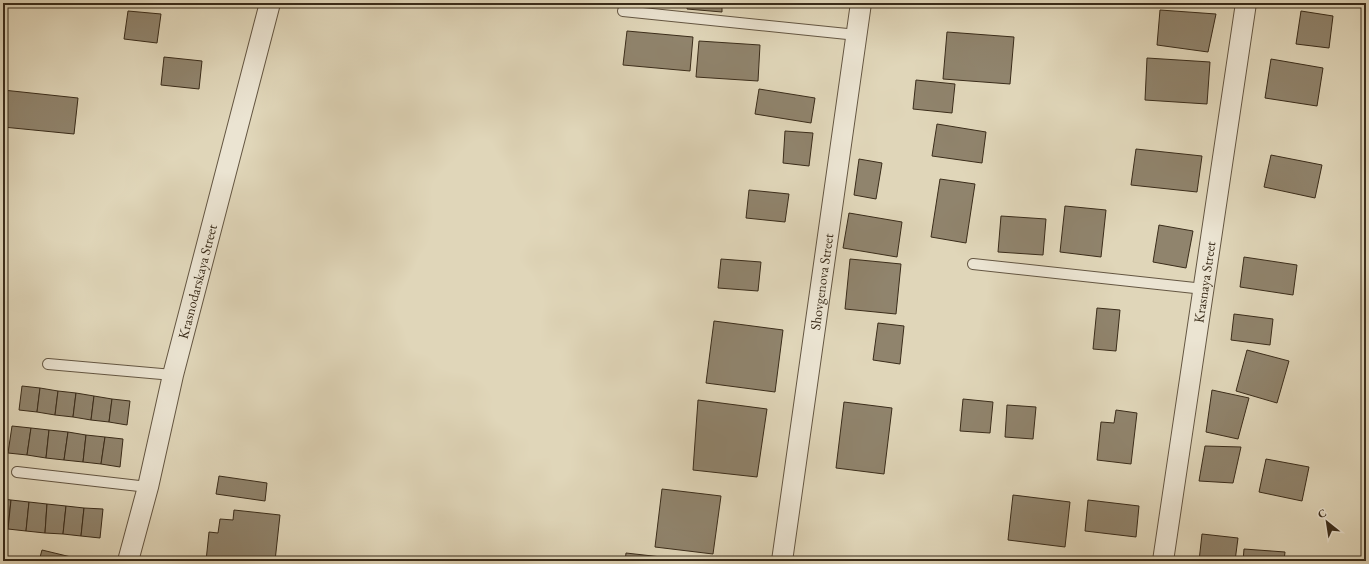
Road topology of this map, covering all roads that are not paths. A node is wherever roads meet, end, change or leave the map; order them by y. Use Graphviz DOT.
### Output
graph roads {
  1 [pos="270,3"];
  2 [pos="861,3"];
  3 [pos="1246,3"];
  4 [pos="623,11"];
  5 [pos="857,35"];
  6 [pos="973,264"];
  7 [pos="1204,289"];
  8 [pos="48,364"];
  9 [pos="173,375"];
  10 [pos="17,472"];
  11 [pos="148,486"];
  12 [pos="128,561"];
  13 [pos="782,561"];
  14 [pos="1163,561"];
  1 -- 9 [label="street, Krasnodarskaya Street"];
  2 -- 5 [label="street, Shovgenova Street"];
  3 -- 7 [label="street, Krasnaya Street"];
  4 -- 5 [label="lane"];
  5 -- 13 [label="street, Shovgenova Street"];
  6 -- 7 [label="lane"];
  7 -- 14 [label="street, Krasnaya Street"];
  8 -- 9 [label="lane"];
  9 -- 11 [label="street, Krasnodarskaya Street"];
  10 -- 11 [label="lane"];
  11 -- 12 [label="street, Krasnodarskaya Street"];
}
